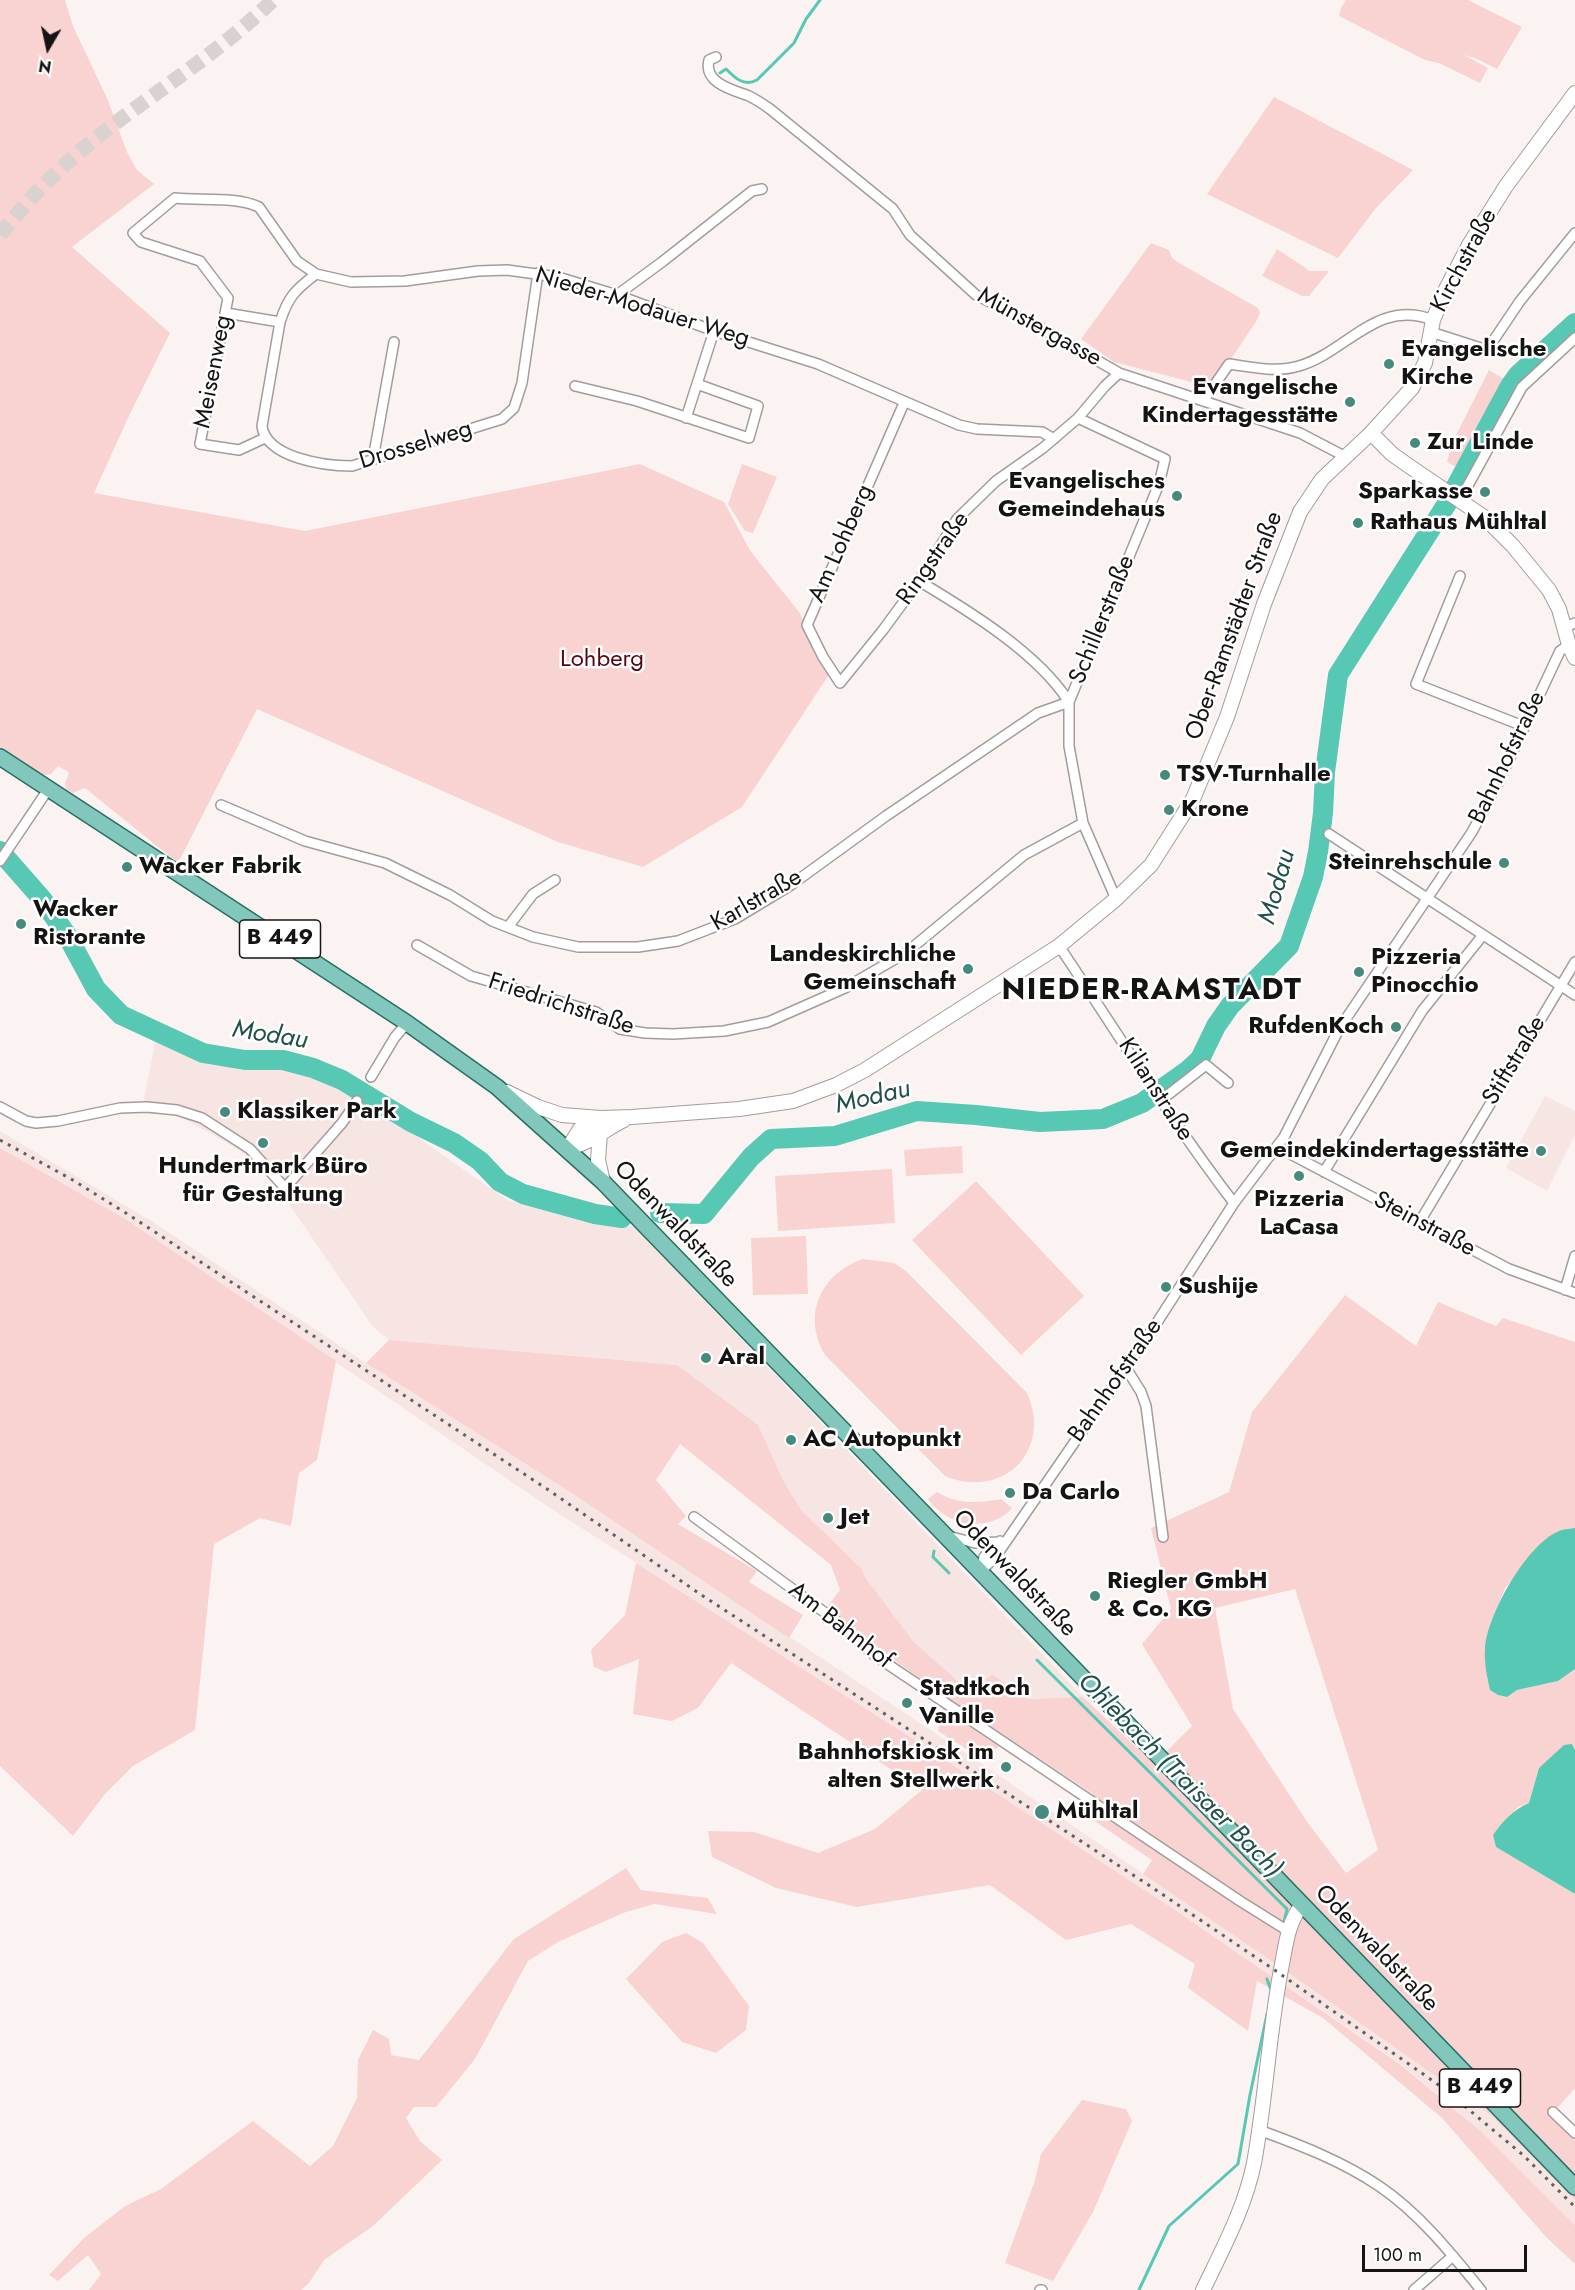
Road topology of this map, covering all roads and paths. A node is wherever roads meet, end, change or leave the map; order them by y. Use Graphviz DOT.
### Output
graph roads {
  1 [pos="716,57"];
  2 [pos="1575,93"];
  3 [pos="762,189"];
  4 [pos="174,198"];
  5 [pos="1575,233"];
  6 [pos="538,273"];
  7 [pos="316,274"];
  8 [pos="617,295"];
  9 [pos="226,313"];
  10 [pos="280,322"];
  11 [pos="1432,326"];
  12 [pos="714,331"];
  13 [pos="1575,338"];
  14 [pos="394,342"];
  15 [pos="1119,373"];
  16 [pos="697,384"];
  17 [pos="575,386"];
  18 [pos="1204,400"];
  19 [pos="904,403"];
  20 [pos="686,417"];
  21 [pos="1078,418"];
  22 [pos="1371,433"];
  23 [pos="264,438"];
  24 [pos="1054,440"];
  25 [pos="1346,457"];
  26 [pos="373,459"];
  27 [pos="1460,500"];
  28 [pos="1460,576"];
  29 [pos="919,581"];
  30 [pos="1570,625"];
  31 [pos="1572,651"];
  32 [pos="840,683"];
  33 [pos="1069,702"];
  34 [pos="1523,726"];
  35 [pos="0,757"];
  36 [pos="49,788"];
  37 [pos="221,805"];
  38 [pos="1083,823"];
  39 [pos="1329,834"];
  40 [pos="0,861"];
  41 [pos="555,880"];
  42 [pos="1429,898"];
  43 [pos="1116,899"];
  44 [pos="508,927"];
  45 [pos="1484,935"];
  46 [pos="417,945"];
  47 [pos="1059,946"];
  48 [pos="1575,962"];
  49 [pos="1560,986"];
  50 [pos="1575,995"];
  51 [pos="407,1023"];
  52 [pos="371,1077"];
  53 [pos="1228,1083"];
  54 [pos="497,1087"];
  55 [pos="357,1101"];
  56 [pos="1160,1101"];
  57 [pos="0,1107"];
  58 [pos="632,1117"];
  59 [pos="601,1118"];
  60 [pos="600,1133"];
  61 [pos="1277,1147"];
  62 [pos="568,1148"];
  63 [pos="1324,1172"];
  64 [pos="603,1182"];
  65 [pos="1234,1203"];
  66 [pos="1419,1223"];
  67 [pos="1575,1256"];
  68 [pos="1570,1291"];
  69 [pos="1126,1368"];
  70 [pos="694,1517"];
  71 [pos="1011,1532"];
  72 [pos="948,1536"];
  73 [pos="1163,1537"];
  74 [pos="999,1542"];
  75 [pos="981,1571"];
  76 [pos="1302,1905"];
  77 [pos="1288,1931"];
  78 [pos="1553,2112"];
  79 [pos="1259,2130"];
  80 [pos="1575,2133"];
  81 [pos="1575,2187"];
  82 [pos="1453,2256"];
  83 [pos="1203,2290"];
  84 [pos="1414,2290"];
  85 [pos="1481,2290"];
  1 -- 15 [label="street, Münstergasse"];
  2 -- 11 [label="main road, Kirchstraße"];
  3 -- 8 [label="street"];
  4 -- 7 [label="street, Nieder-Modauer Weg"];
  4 -- 9 [label="street, Meisenweg"];
  5 -- 11 [label="street"];
  6 -- 7 [label="street, Nieder-Modauer Weg"];
  6 -- 8 [label="street, Nieder-Modauer Weg"];
  6 -- 26 [label="street, Drosselweg"];
  7 -- 10 [label="street"];
  8 -- 12 [label="street, Nieder-Modauer Weg"];
  9 -- 10 [label="street"];
  9 -- 23 [label="street, Meisenweg"];
  10 -- 23 [label="street"];
  11 -- 18 [label="street"];
  11 -- 22 [label="main road, Kirchstraße"];
  12 -- 16 [label="street"];
  12 -- 19 [label="street, Nieder-Modauer Weg"];
  13 -- 27 [label="street"];
  14 -- 26 [label="street"];
  15 -- 18 [label="street, Münstergasse"];
  15 -- 21 [label="street, Ringstraße"];
  16 -- 20 [label="street"];
  16 -- 20 [label="street"];
  17 -- 20 [label="street"];
  18 -- 25 [label="street, Münstergasse"];
  19 -- 24 [label="street, Nieder-Modauer Weg"];
  19 -- 32 [label="street, Am Lohberg"];
  21 -- 24 [label="street, Ringstraße"];
  21 -- 33 [label="street, Schillerstraße"];
  22 -- 25 [label="main road, Ober-Ramstädter Straße"];
  22 -- 27 [label="main road"];
  23 -- 26 [label="street, Drosselweg"];
  24 -- 29 [label="street, Ringstraße"];
  25 -- 43 [label="main road, Ober-Ramstädter Straße"];
  27 -- 30 [label="main road"];
  28 -- 34 [label="street"];
  29 -- 32 [label="street, Ringstraße"];
  29 -- 33 [label="street"];
  30 -- 31 [label="main road"];
  31 -- 34 [label="street, Bahnhofstraße"];
  33 -- 38 [label="street"];
  33 -- 44 [label="street, Karlstraße"];
  34 -- 42 [label="street, Bahnhofstraße"];
  35 -- 36 [label="main road, Ober-Ramstädter Straße / B 449"];
  36 -- 40 [label="street"];
  36 -- 51 [label="main road, Ober-Ramstädter Straße / B 449"];
  37 -- 44 [label="street, Karlstraße"];
  38 -- 43 [label="street"];
  38 -- 46 [label="street, Friedrichstraße"];
  39 -- 42 [label="street"];
  41 -- 44 [label="street"];
  42 -- 45 [label="street"];
  42 -- 61 [label="street, Bahnhofstraße"];
  43 -- 47 [label="main road, Ober-Ramstädter Straße"];
  45 -- 49 [label="street"];
  45 -- 63 [label="street"];
  47 -- 56 [label="street, Kilianstraße"];
  47 -- 58 [label="main road, Ober-Ramstädter Straße"];
  48 -- 49 [label="street, Stiftstraße"];
  49 -- 50 [label="street"];
  49 -- 66 [label="street, Stiftstraße"];
  51 -- 52 [label="street"];
  51 -- 54 [label="main road, Ober-Ramstädter Straße / B 449"];
  53 -- 56 [label="street"];
  54 -- 59 [label="main road, Ober-Ramstädter Straße"];
  54 -- 62 [label="main road, Ober-Ramstädter Straße / B 449"];
  55 -- 57 [label="street"];
  56 -- 65 [label="street, Kilianstraße"];
  58 -- 59 [label="main road, Ober-Ramstädter Straße"];
  58 -- 60 [label="main road, Ober-Ramstädter Straße"];
  59 -- 62 [label="main road"];
  60 -- 62 [label="main road, Ober-Ramstädter Straße"];
  60 -- 64 [label="main road"];
  61 -- 63 [label="street, Steinstraße"];
  61 -- 65 [label="street, Bahnhofstraße"];
  62 -- 64 [label="main road, Odenwaldstraße / B 449"];
  63 -- 66 [label="street, Steinstraße"];
  64 -- 72 [label="main road, Odenwaldstraße / B 449"];
  65 -- 69 [label="street, Bahnhofstraße"];
  66 -- 68 [label="street, Steinstraße"];
  67 -- 68 [label="street"];
  69 -- 71 [label="street, Bahnhofstraße"];
  69 -- 73 [label="street"];
  70 -- 77 [label="street, Am Bahnhof"];
  71 -- 74 [label="street, Bahnhofstraße"];
  71 -- 75 [label="street, Bahnhofstraße"];
  72 -- 74 [label="street"];
  72 -- 75 [label="main road, Odenwaldstraße / B 449"];
  74 -- 75 [label="street, Bahnhofstraße"];
  75 -- 76 [label="main road, Odenwaldstraße / B 449"];
  76 -- 77 [label="main road"];
  76 -- 81 [label="main road, Odenwaldstraße / B 449"];
  77 -- 79 [label="main road"];
  78 -- 80 [label="street"];
  79 -- 82 [label="street"];
  79 -- 83 [label="main road"];
  82 -- 84 [label="street"];
  82 -- 85 [label="street"];
}
